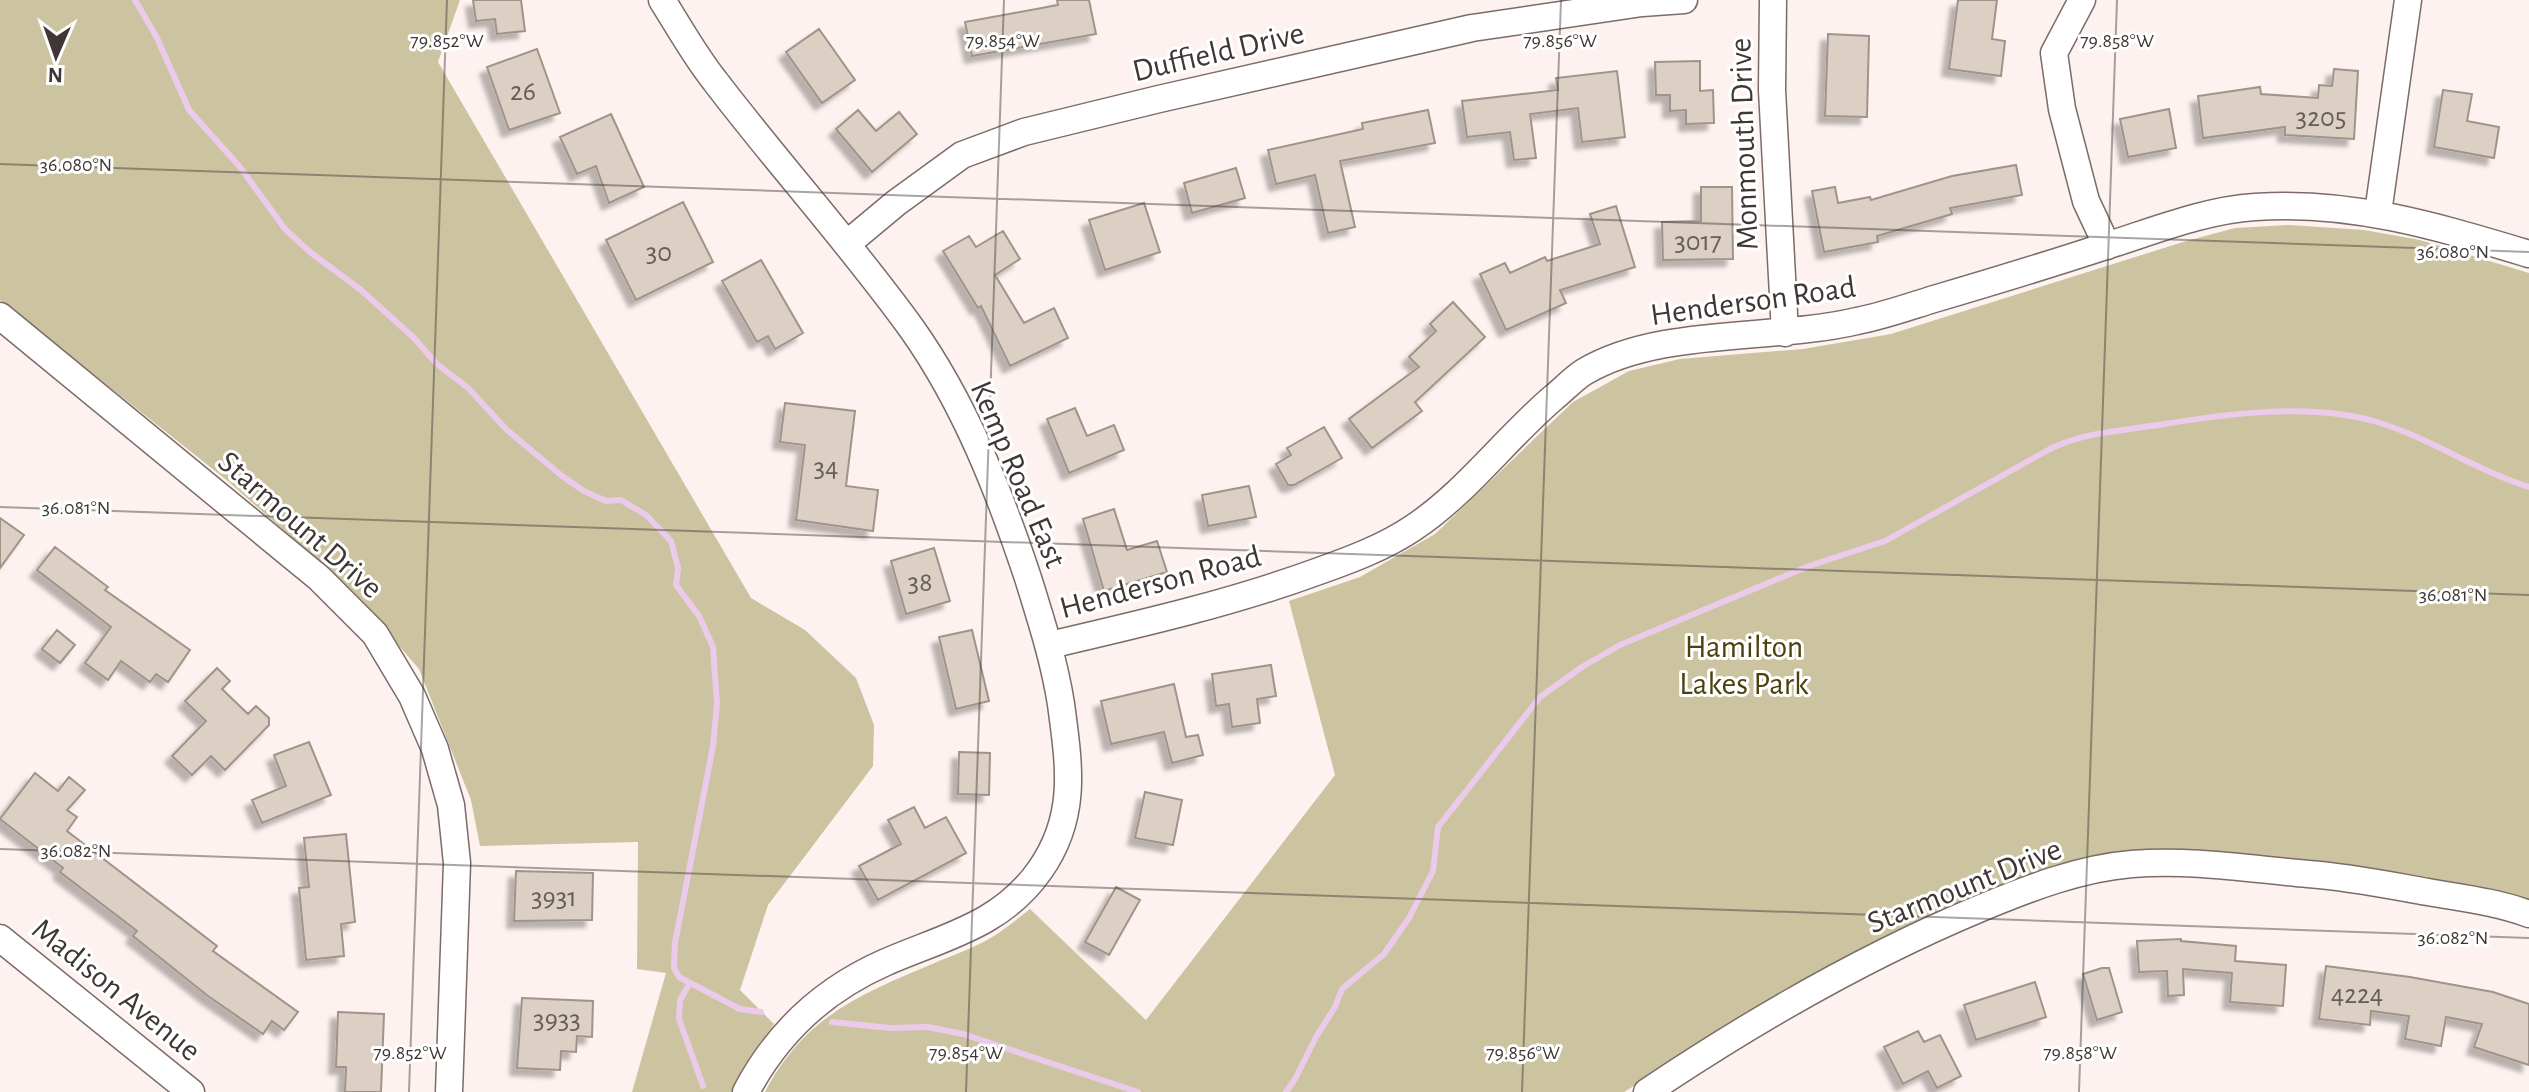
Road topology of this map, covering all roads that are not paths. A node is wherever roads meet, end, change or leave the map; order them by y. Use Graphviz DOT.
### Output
graph roads {
  1 [pos="662,0"];
  2 [pos="1684,0"];
  3 [pos="1773,0"];
  4 [pos="2082,0"];
  5 [pos="2408,0"];
  6 [pos="2378,213"];
  7 [pos="848,243"];
  8 [pos="2107,246"];
  9 [pos="2529,254"];
  10 [pos="0,316"];
  11 [pos="1785,333"];
  12 [pos="1050,645"];
  13 [pos="2529,914"];
  14 [pos="0,938"];
  15 [pos="191,1092"];
  16 [pos="449,1092"];
  17 [pos="746,1092"];
  18 [pos="1647,1092"];
  1 -- 7 [label="street, Kemp Road East"];
  2 -- 7 [label="street, Duffield Drive"];
  3 -- 11 [label="street, Monmouth Drive"];
  4 -- 8 [label="street"];
  5 -- 6 [label="street"];
  6 -- 8 [label="street, Henderson Road"];
  6 -- 9 [label="street, Henderson Road"];
  7 -- 12 [label="street, Kemp Road East"];
  8 -- 11 [label="street, Henderson Road"];
  10 -- 16 [label="street, Starmount Drive"];
  11 -- 12 [label="street, Henderson Road"];
  12 -- 17 [label="street, Kemp Road East"];
  13 -- 18 [label="street, Starmount Drive"];
  14 -- 15 [label="street, Madison Avenue"];
}
